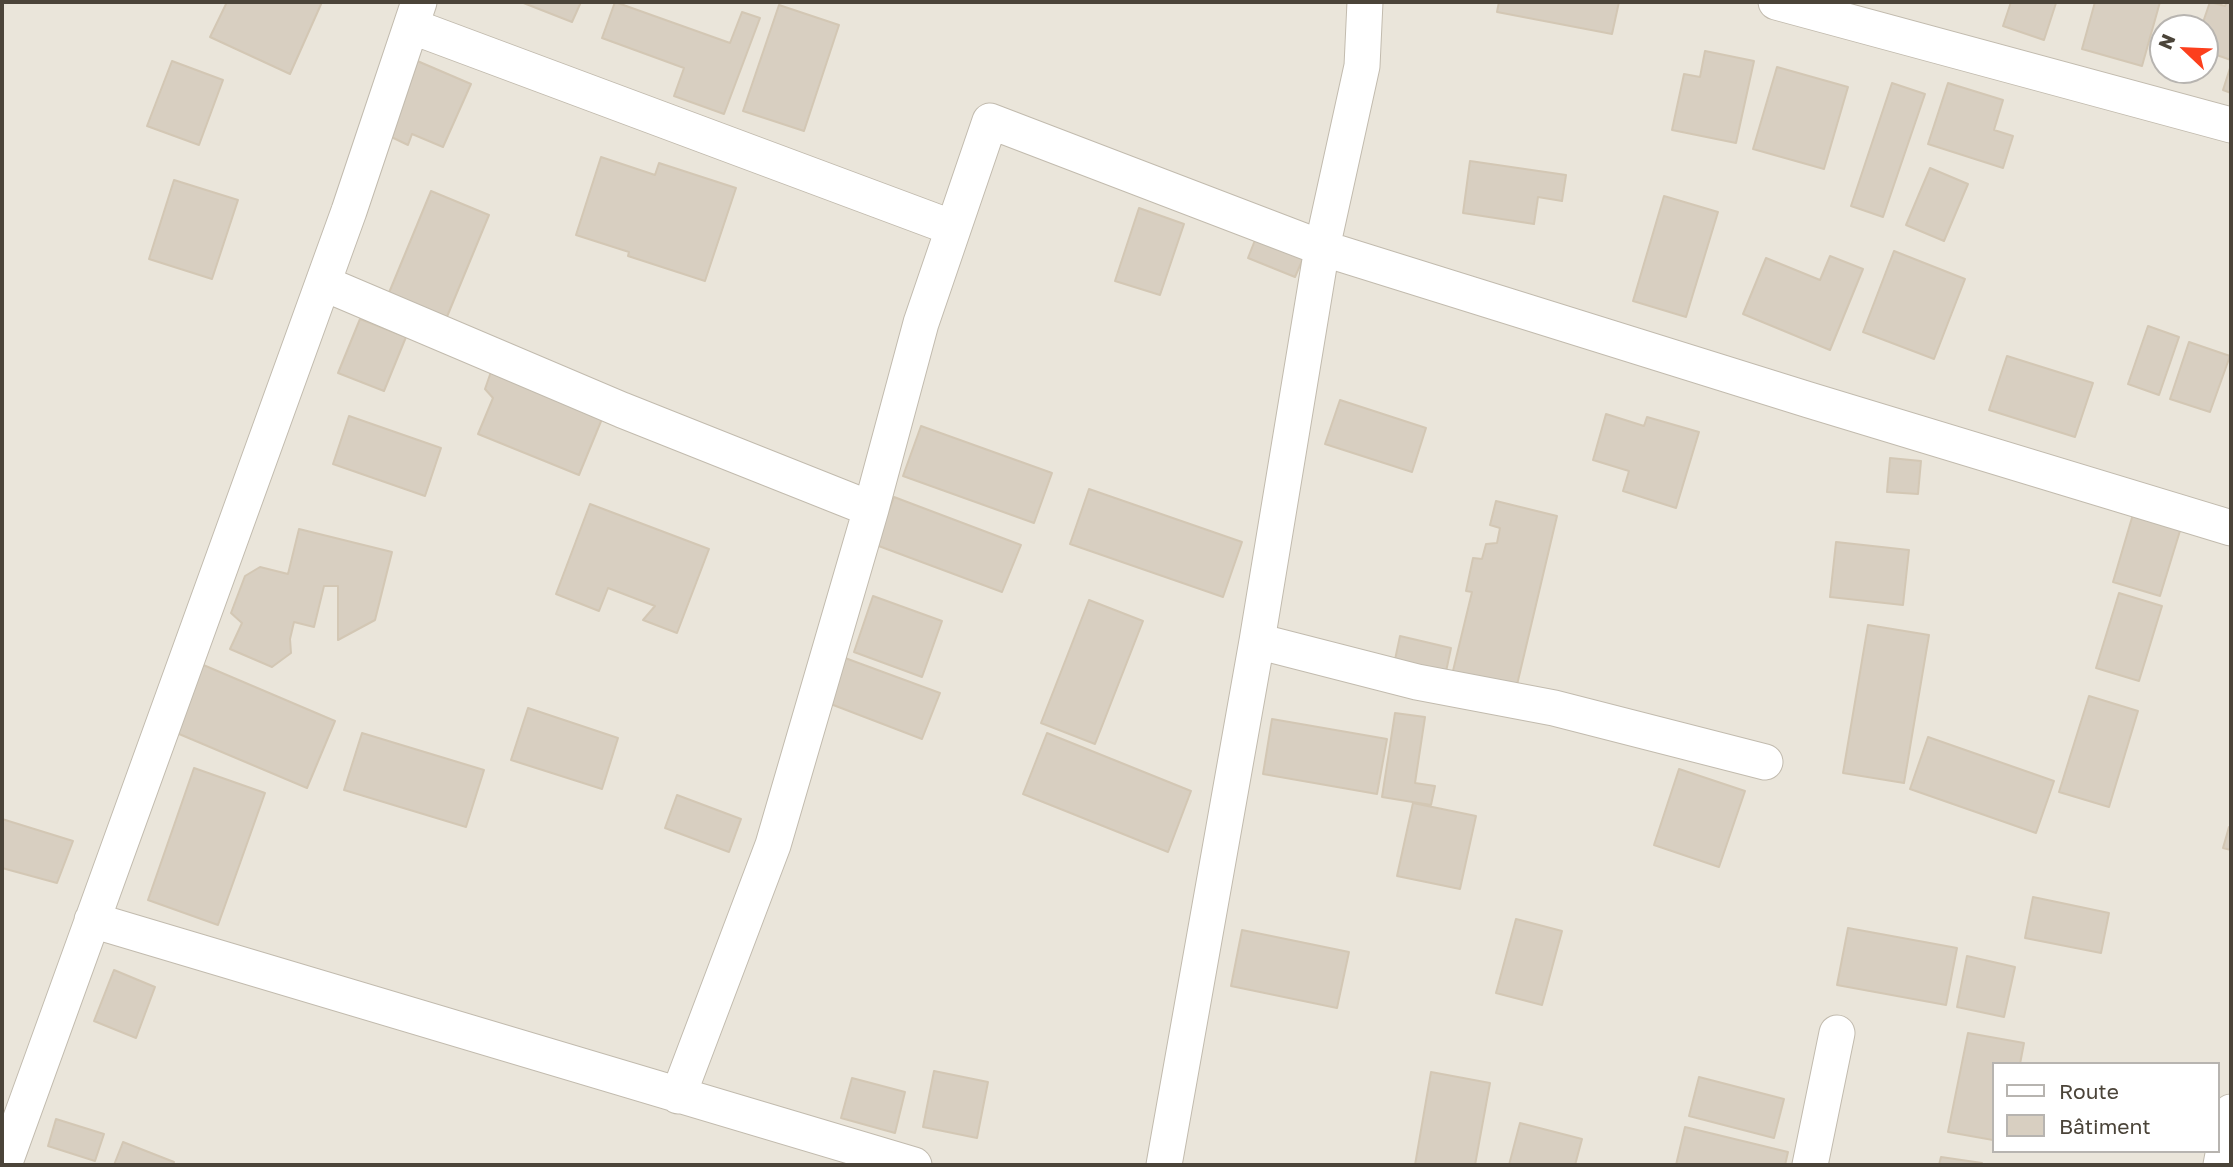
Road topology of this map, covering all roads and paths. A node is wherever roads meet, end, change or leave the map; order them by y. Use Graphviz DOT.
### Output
graph roads {
  1 [pos="1365,2"];
  2 [pos="1776,2"];
  3 [pos="1811,6"];
  4 [pos="415,14"];
  5 [pos="2231,125"];
  6 [pos="953,228"];
  7 [pos="1322,248"];
  8 [pos="323,284"];
  9 [pos="871,509"];
  10 [pos="2231,528"];
  11 [pos="1257,641"];
  12 [pos="1765,762"];
  13 [pos="92,920"];
  14 [pos="1838,1033"];
  15 [pos="678,1096"];
  16 [pos="2231,1112"];
  17 [pos="4,1165"];
  18 [pos="914,1165"];
  19 [pos="1164,1165"];
  20 [pos="1810,1165"];
  21 [pos="2221,1165"];
  1 -- 7 [label="street"];
  2 -- 3 [label="street"];
  3 -- 5 [label="street"];
  4 -- 6 [label="street"];
  4 -- 8 [label="street"];
  6 -- 7 [label="street"];
  6 -- 9 [label="street"];
  7 -- 10 [label="street"];
  7 -- 11 [label="street"];
  8 -- 9 [label="street"];
  8 -- 13 [label="street"];
  9 -- 15 [label="street"];
  11 -- 12 [label="street"];
  11 -- 19 [label="street"];
  13 -- 15 [label="street"];
  13 -- 17 [label="street"];
  14 -- 20 [label="street"];
  15 -- 18 [label="street"];
  16 -- 21 [label="street"];
}
